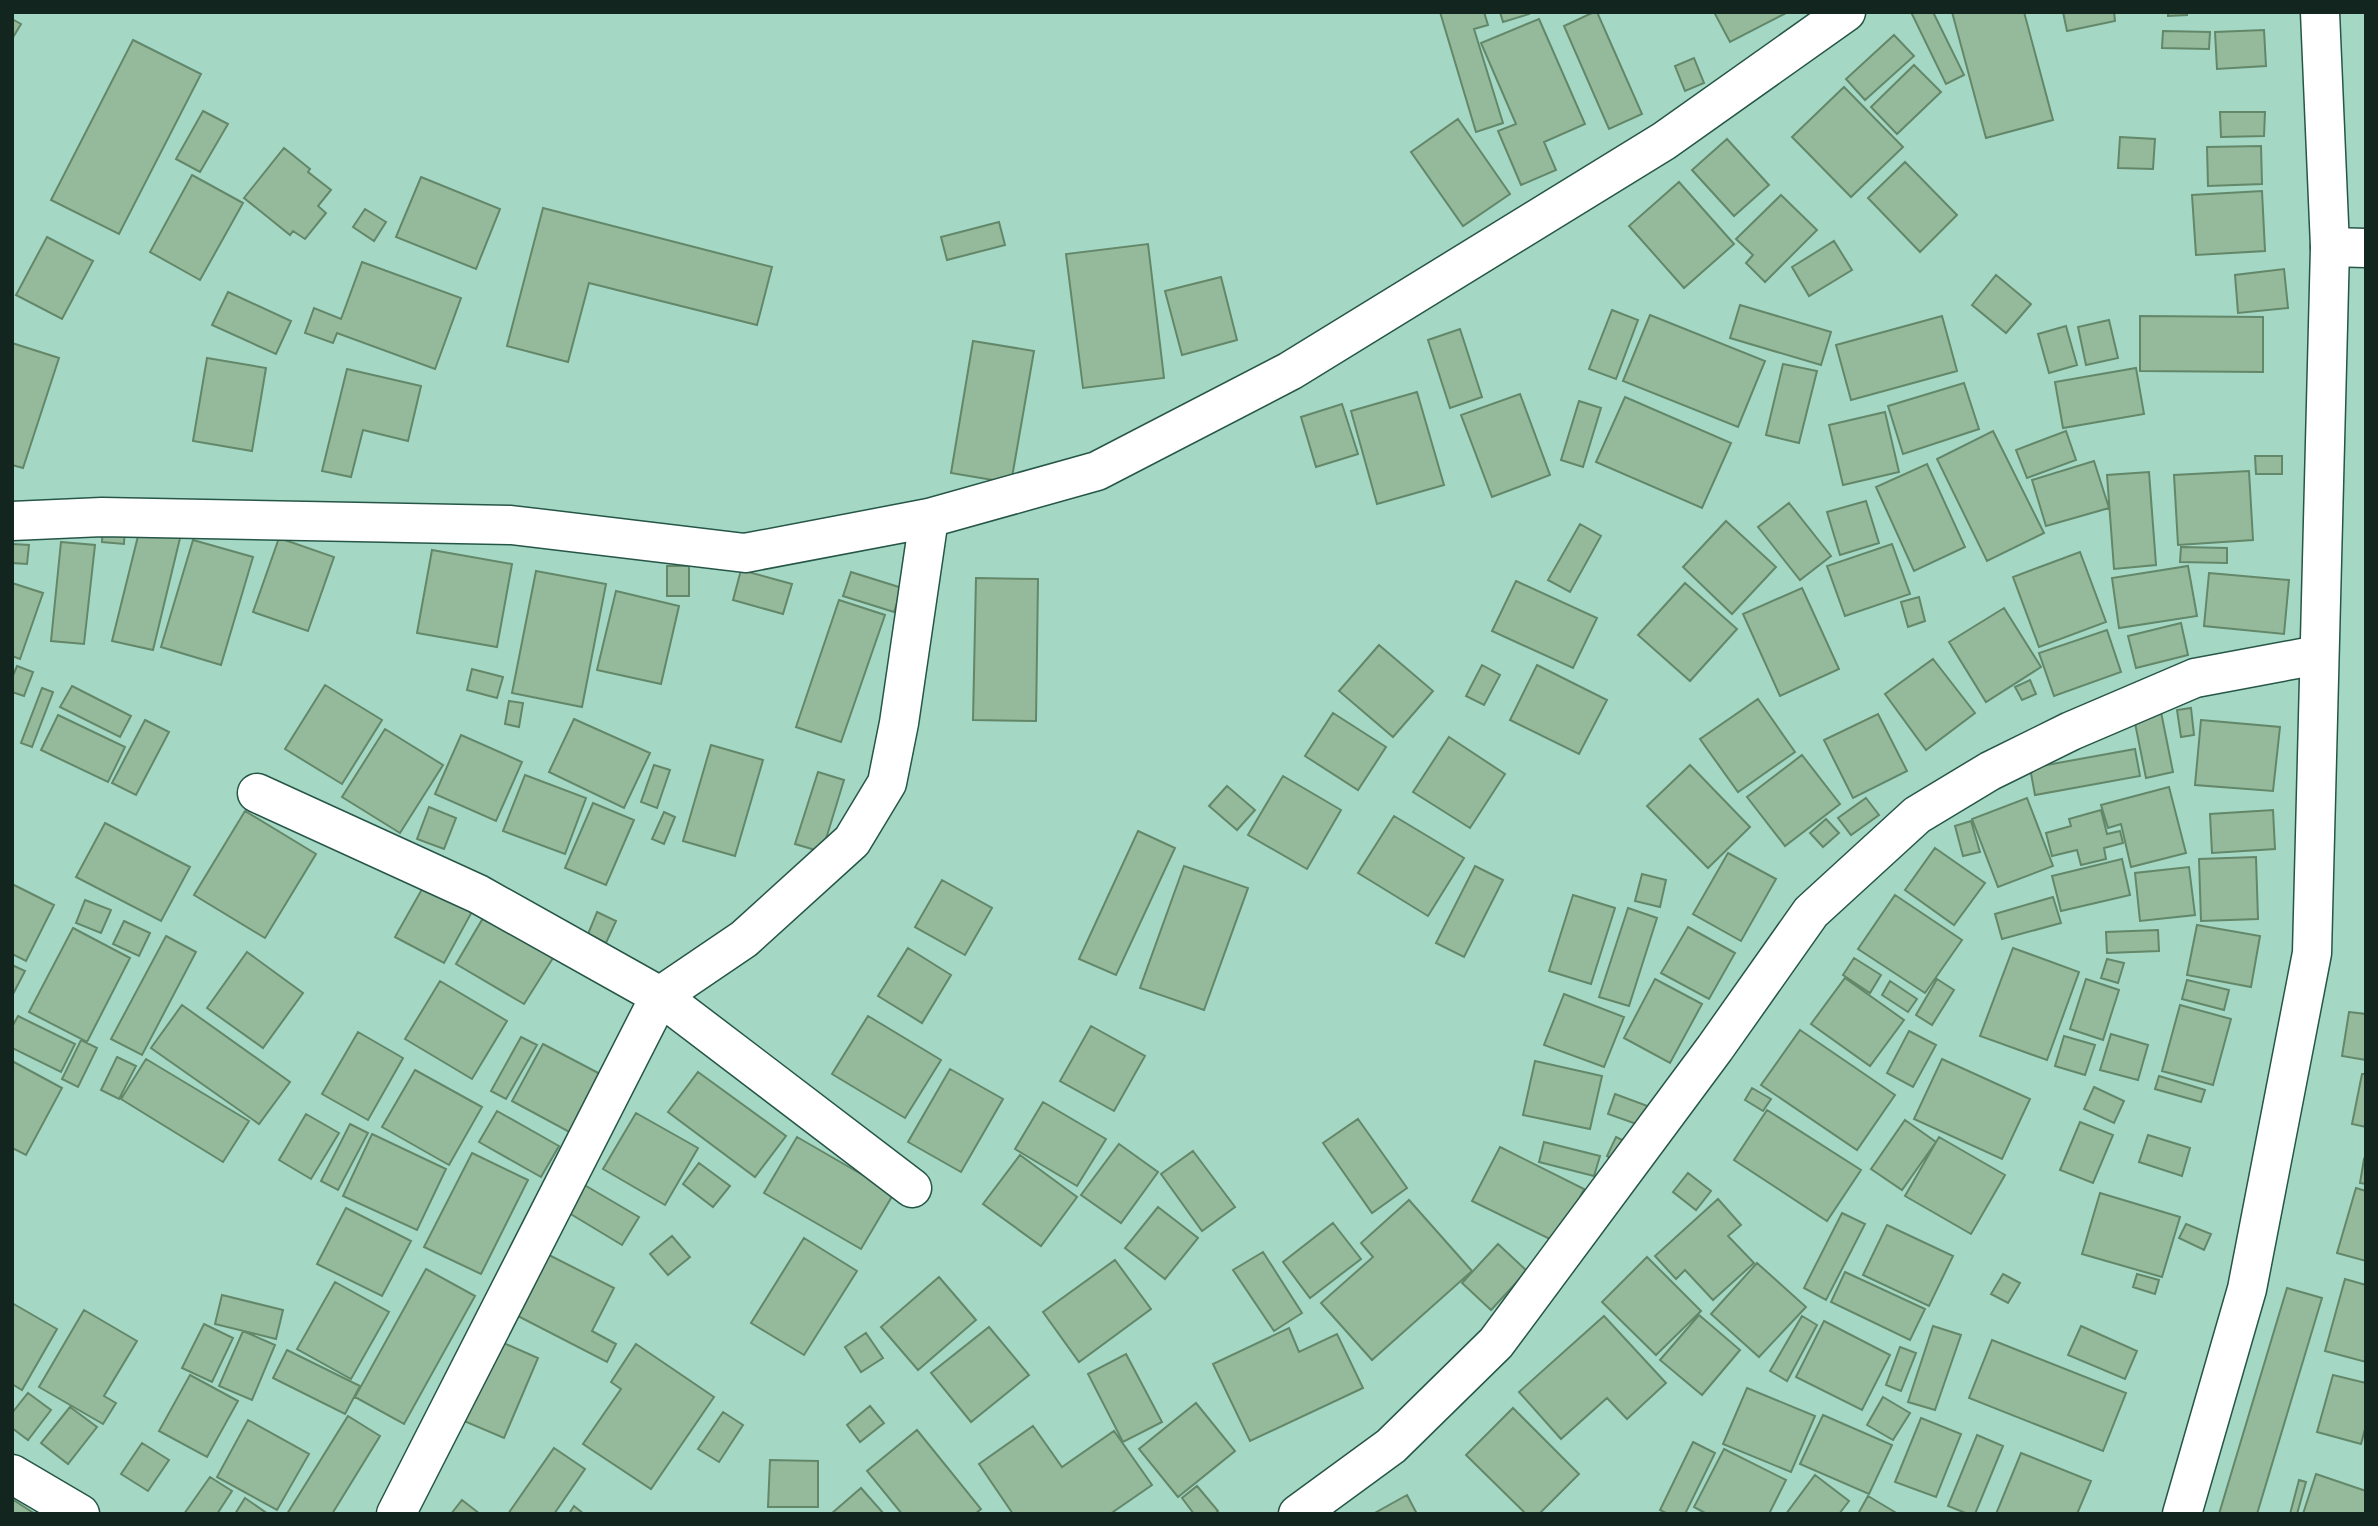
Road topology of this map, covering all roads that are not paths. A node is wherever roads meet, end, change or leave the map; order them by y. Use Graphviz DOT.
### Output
graph roads {
  1 [pos="1846,12"];
  2 [pos="2320,12"];
  3 [pos="2348,247"];
  4 [pos="929,518"];
  5 [pos="12,521"];
  6 [pos="2318,655"];
  7 [pos="257,793"];
  8 [pos="660,996"];
  9 [pos="912,1188"];
  10 [pos="12,1474"];
  11 [pos="80,1514"];
  12 [pos="396,1514"];
  13 [pos="1298,1514"];
  14 [pos="2182,1514"];
  1 -- 4 [label="street"];
  2 -- 3 [label="street"];
  3 -- 6 [label="street"];
  4 -- 5 [label="street"];
  4 -- 8 [label="street"];
  6 -- 13 [label="street"];
  6 -- 14 [label="street"];
  7 -- 8 [label="street"];
  8 -- 9 [label="street"];
  8 -- 12 [label="street"];
  10 -- 11 [label="street"];
}
